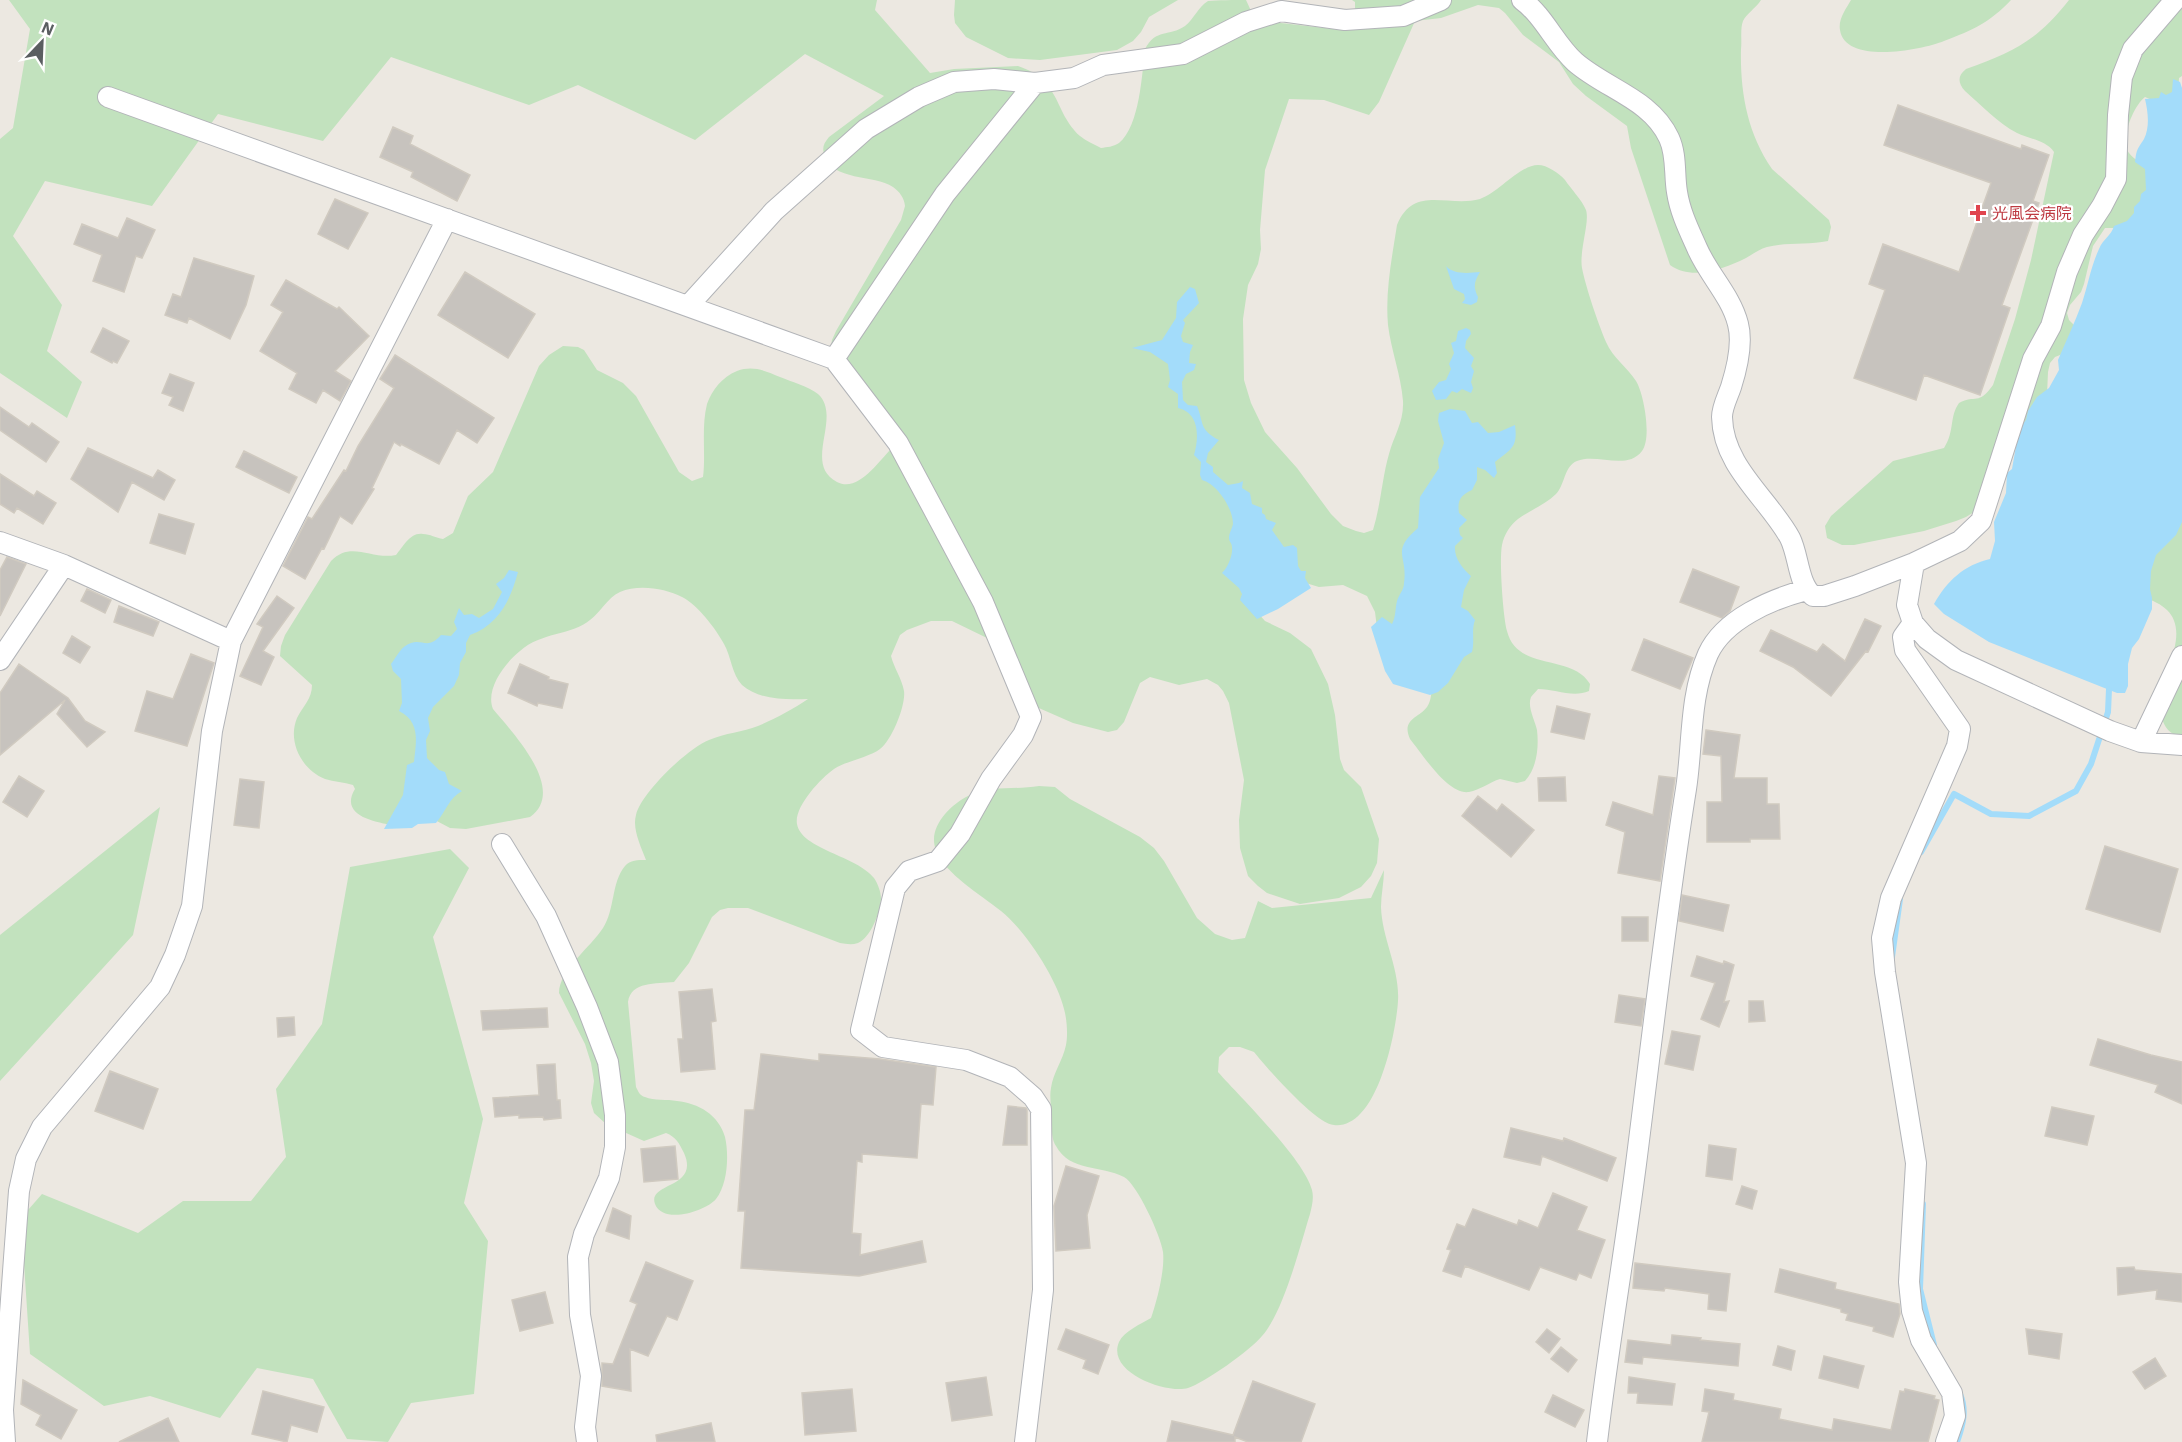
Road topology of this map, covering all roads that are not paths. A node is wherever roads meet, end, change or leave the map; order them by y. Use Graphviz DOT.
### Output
graph roads {
  1 [pos="1441,0"];
  2 [pos="1522,0"];
  3 [pos="2175,0"];
  4 [pos="1035,83"];
  5 [pos="108,97"];
  6 [pos="447,219"];
  7 [pos="688,306"];
  8 [pos="834,359"];
  9 [pos="0,542"];
  10 [pos="1914,563"];
  11 [pos="64,565"];
  12 [pos="1806,591"];
  13 [pos="1913,623"];
  14 [pos="231,641"];
  15 [pos="2182,656"];
  16 [pos="0,660"];
  17 [pos="2141,742"];
  18 [pos="2182,745"];
  19 [pos="502,844"];
  20 [pos="2,1408"];
  21 [pos="5,1442"];
  22 [pos="587,1442"];
  23 [pos="1025,1442"];
  24 [pos="1597,1442"];
  25 [pos="1946,1442"];
  1 -- 4 [label="street"];
  2 -- 12 [label="street"];
  3 -- 10 [label="street"];
  4 -- 7 [label="street"];
  4 -- 8 [label="street"];
  5 -- 6 [label="street"];
  6 -- 7 [label="street"];
  6 -- 14 [label="street"];
  7 -- 8 [label="street"];
  8 -- 23 [label="street"];
  9 -- 11 [label="street"];
  10 -- 12 [label="street"];
  10 -- 13 [label="street"];
  11 -- 14 [label="street"];
  11 -- 16 [label="street"];
  12 -- 24 [label="street"];
  13 -- 17 [label="street"];
  13 -- 25 [label="street"];
  14 -- 20 [label="street"];
  15 -- 17 [label="street"];
  17 -- 18 [label="street"];
  19 -- 22 [label="street"];
  20 -- 21 [label="street"];
}
